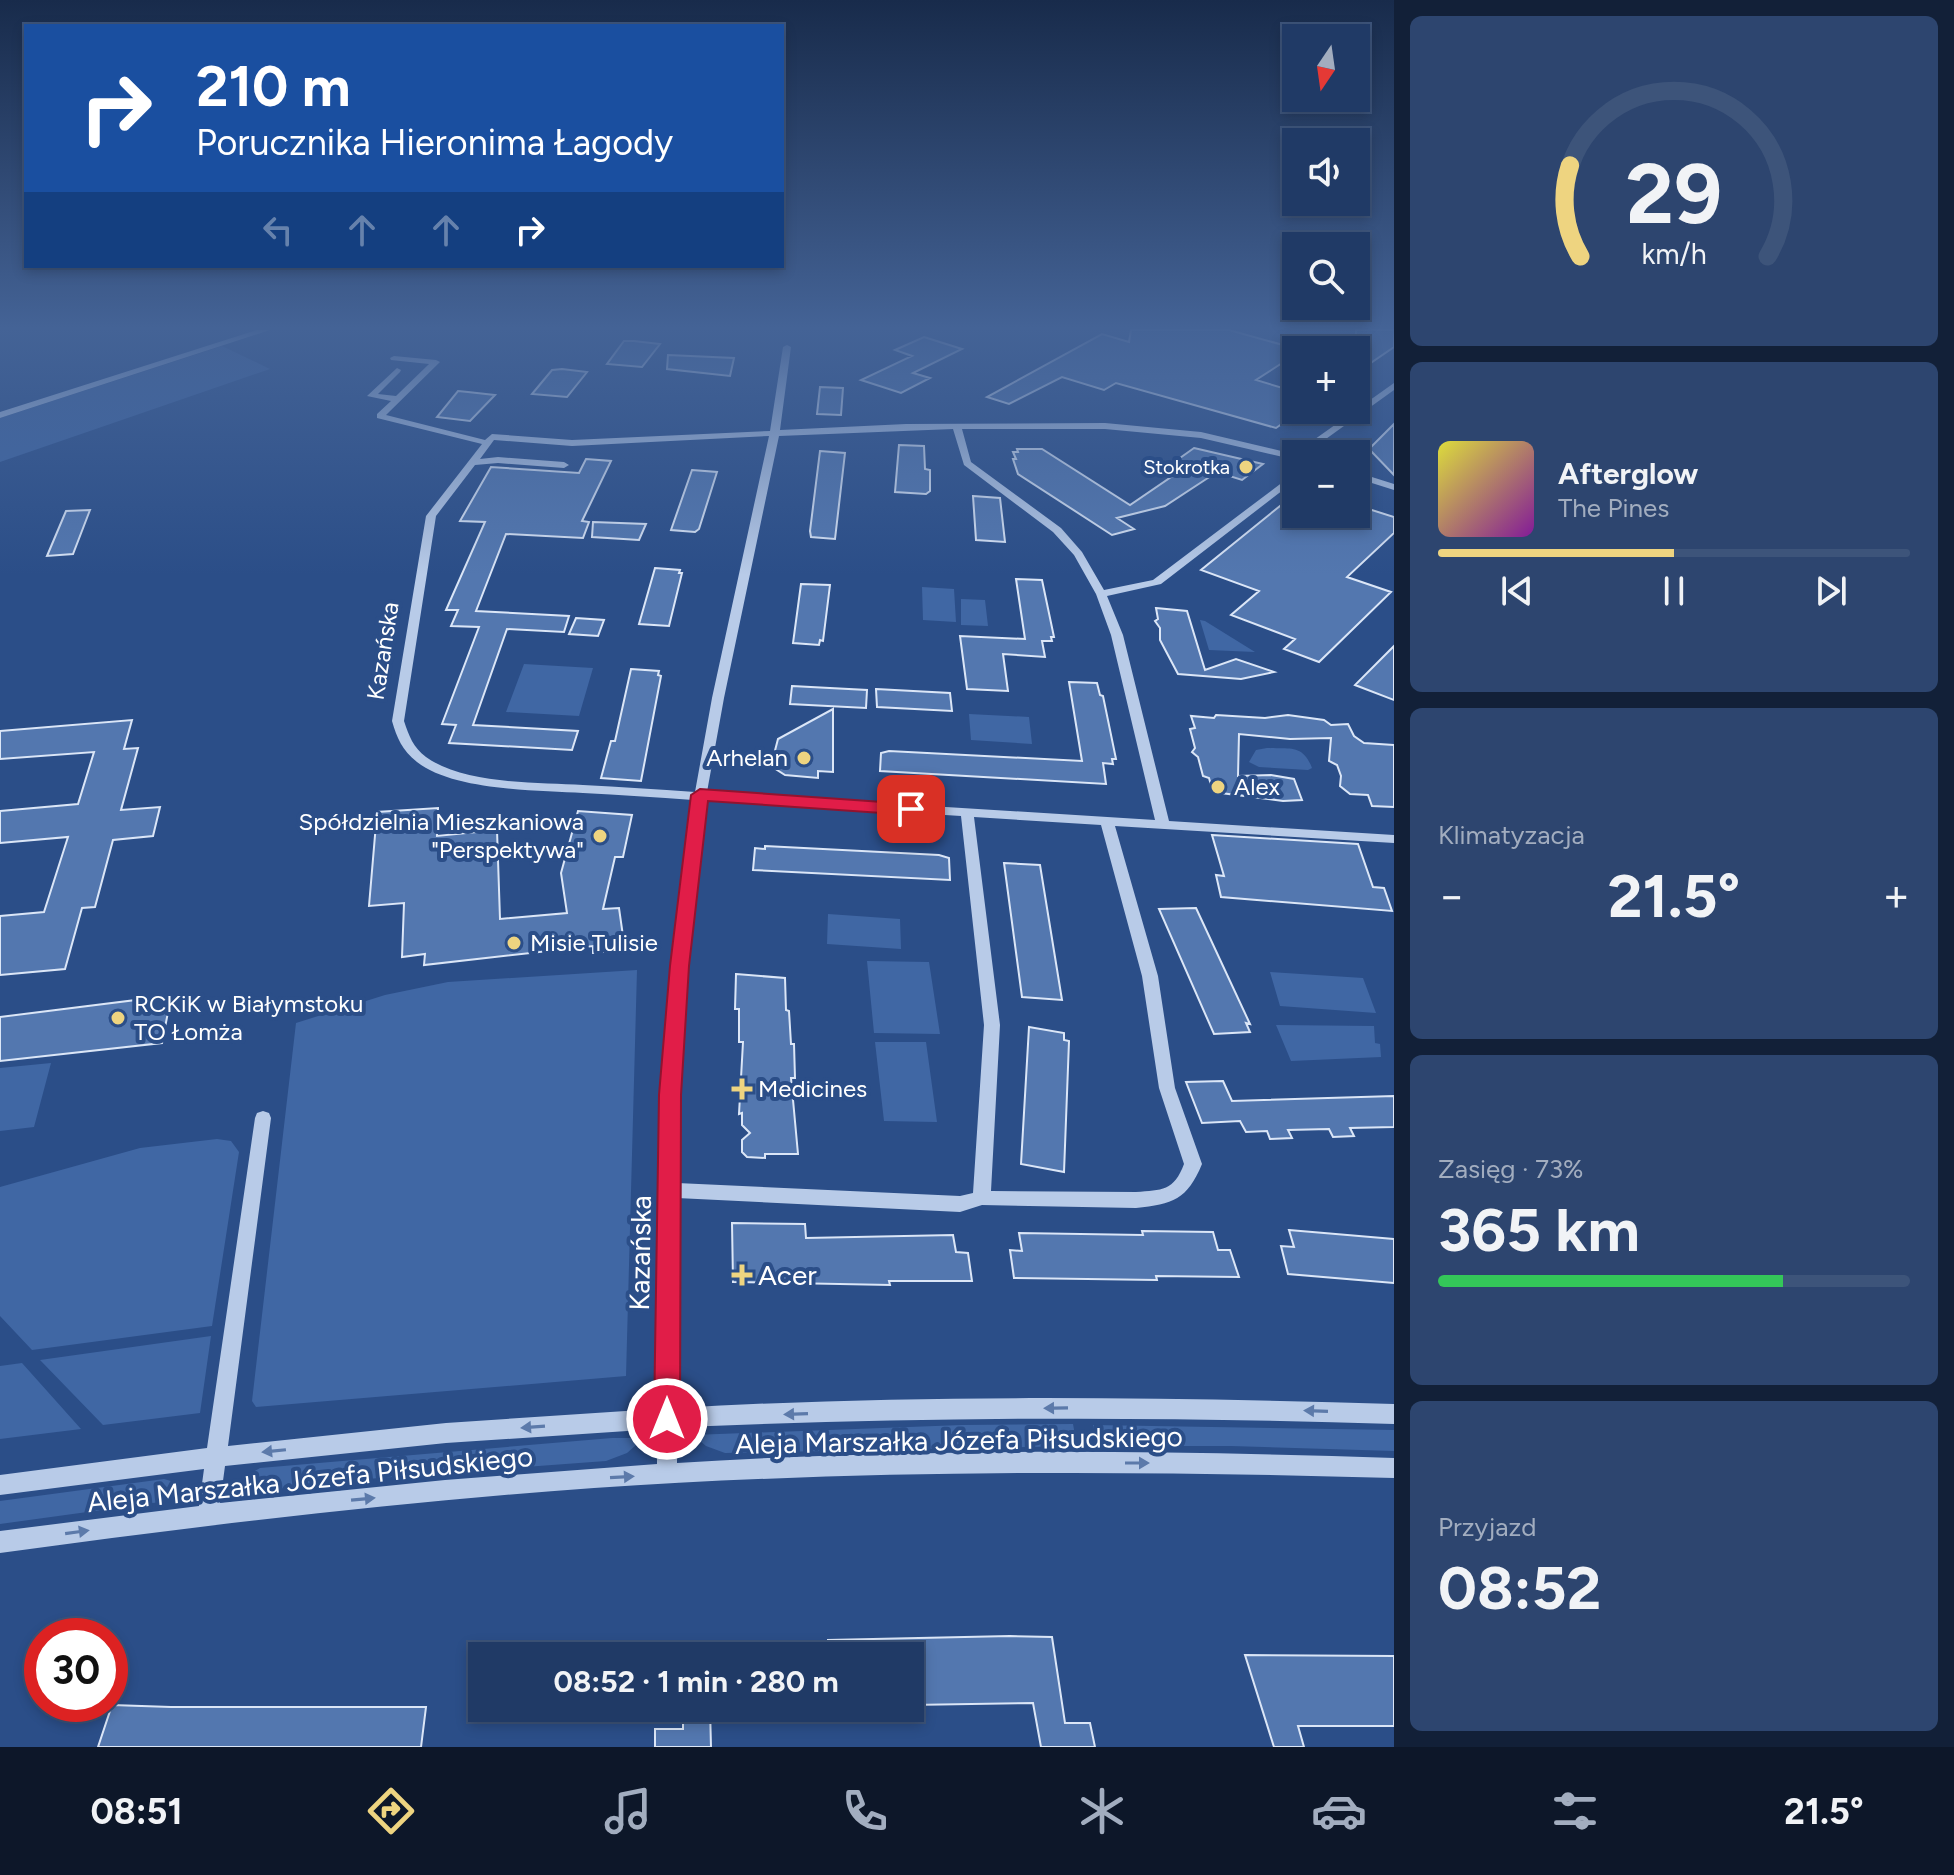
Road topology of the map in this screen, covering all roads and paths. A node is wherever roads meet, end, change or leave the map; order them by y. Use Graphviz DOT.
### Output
graph roads {
  1 [pos="385,412"];
  2 [pos="779,412"];
  3 [pos="1359,412"];
  4 [pos="957,426"];
  5 [pos="776,433"];
  6 [pos="490,440"];
  7 [pos="1319,440"];
  8 [pos="1282,453"];
  9 [pos="472,463"];
  10 [pos="564,465"];
  11 [pos="1370,479"];
  12 [pos="1282,486"];
  13 [pos="1394,487"];
  14 [pos="1095,581"];
  15 [pos="1120,588"];
  16 [pos="1101,594"];
  17 [pos="700,795"];
  18 [pos="967,813"];
  19 [pos="1107,822"];
  20 [pos="1163,825"];
  21 [pos="1394,839"];
  22 [pos="263,1118"];
  23 [pos="669,1190"];
  24 [pos="982,1198"];
  25 [pos="1394,1414"];
  26 [pos="667,1419"];
  27 [pos="217,1457"];
  28 [pos="1394,1468"];
  29 [pos="667,1474"];
  30 [pos="0,1485"];
  31 [pos="208,1514"];
  32 [pos="0,1542"];
  1 -- 6 [label="street"];
  2 -- 5 [label="street, Kazańska"];
  3 -- 7 [label="street"];
  4 -- 5 [label="street"];
  4 -- 8 [label="street"];
  4 -- 14 [label="street"];
  5 -- 6 [label="street"];
  5 -- 17 [label="street, Kazańska"];
  6 -- 9 [label="street, Kazańska"];
  9 -- 10 [label="street"];
  9 -- 17 [label="street, Kazańska"];
  11 -- 13 [label="street"];
  12 -- 15 [label="street"];
  14 -- 15 [label="street"];
  14 -- 16 [label="street"];
  15 -- 16 [label="street"];
  16 -- 20 [label="street"];
  17 -- 18 [label="street"];
  17 -- 23 [label="street, Kazańska"];
  18 -- 19 [label="street"];
  18 -- 24 [label="street"];
  19 -- 20 [label="street"];
  19 -- 24 [label="street"];
  20 -- 21 [label="street"];
  22 -- 27 [label="street"];
  23 -- 24 [label="street"];
  23 -- 26 [label="street, Kazańska"];
  25 -- 26 [label="street, Aleja Marszałka Józefa Piłsudskiego, one-way"];
  26 -- 27 [label="street, Aleja Marszałka Józefa Piłsudskiego, one-way"];
  26 -- 29 [label="street, Kazańska"];
  27 -- 30 [label="street, Aleja Marszałka Józefa Piłsudskiego"];
  27 -- 31 [label="street"];
  29 -- 28 [label="street, Aleja Marszałka Józefa Piłsudskiego, one-way"];
  31 -- 29 [label="street, Aleja Marszałka Józefa Piłsudskiego, one-way"];
  32 -- 31 [label="street, Aleja Marszałka Józefa Piłsudskiego, one-way"];
}
